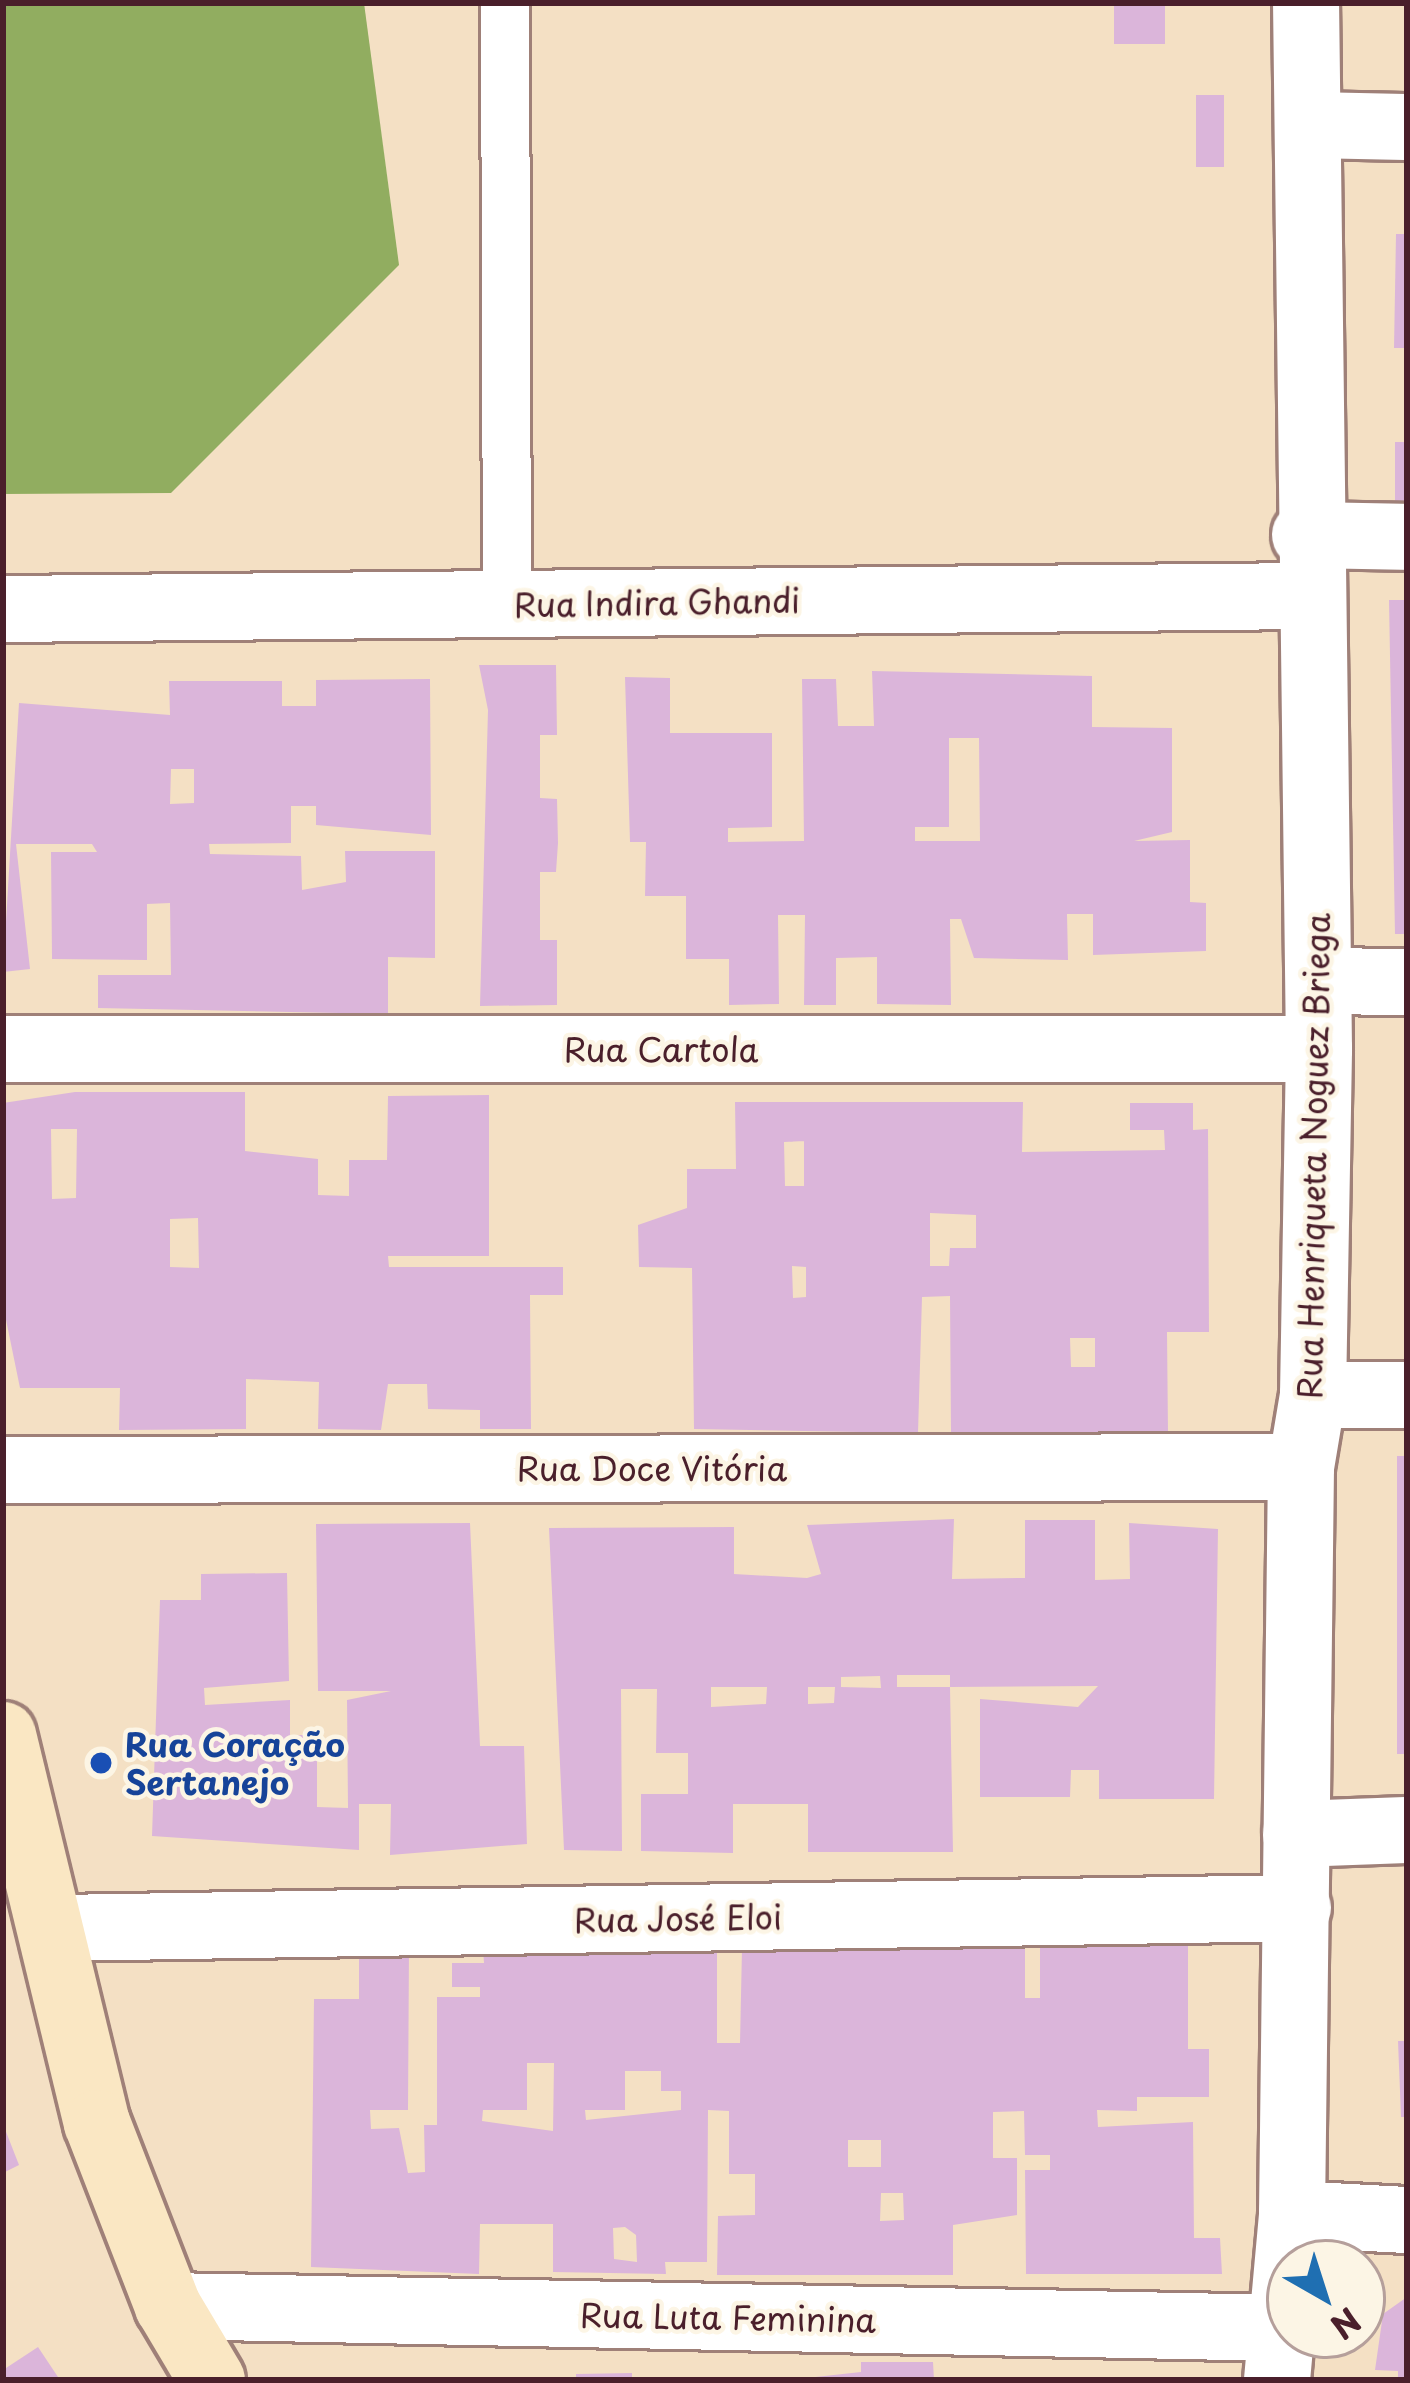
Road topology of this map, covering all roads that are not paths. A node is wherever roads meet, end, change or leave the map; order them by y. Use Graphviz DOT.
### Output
graph roads {
  1 [pos="505,3"];
  2 [pos="1306,3"];
  3 [pos="1310,125"];
  4 [pos="1407,128"];
  5 [pos="1407,537"];
  6 [pos="1308,566"];
  7 [pos="507,604"];
  8 [pos="3,609"];
  9 [pos="1320,981"];
  10 [pos="1407,982"];
  11 [pos="3,1049"];
  12 [pos="1319,1049"];
  13 [pos="1312,1395"];
  14 [pos="1407,1396"];
  15 [pos="1301,1467"];
  16 [pos="3,1470"];
  17 [pos="3,1735"];
  18 [pos="1407,1830"];
  19 [pos="1296,1834"];
  20 [pos="1298,1908"];
  21 [pos="57,1928"];
  22 [pos="1292,2214"];
  23 [pos="1407,2220"];
  24 [pos="1290,2239"];
  25 [pos="168,2306"];
  26 [pos="1266,2353"];
  27 [pos="212,2380"];
  1 -- 7 [label="lane"];
  2 -- 3 [label="street, Rua Henriqueta Noguez Briega"];
  3 -- 4 [label="street"];
  3 -- 6 [label="street, Rua Henriqueta Noguez Briega"];
  5 -- 6 [label="street, Rua Indira Ghandi"];
  6 -- 7 [label="street, Rua Indira Ghandi"];
  6 -- 9 [label="street, Rua Henriqueta Noguez Briega"];
  7 -- 8 [label="street, Rua Indira Ghandi"];
  9 -- 10 [label="street"];
  9 -- 12 [label="street, Rua Henriqueta Noguez Briega"];
  11 -- 12 [label="street, Rua Cartola"];
  12 -- 13 [label="street, Rua Henriqueta Noguez Briega"];
  13 -- 14 [label="street"];
  13 -- 15 [label="street, Rua Henriqueta Noguez Briega"];
  15 -- 16 [label="street, Rua Doce Vitória"];
  15 -- 19 [label="street, Rua Henriqueta Noguez Briega"];
  17 -- 21 [label="street"];
  18 -- 19 [label="street"];
  19 -- 20 [label="street, Rua Henriqueta Noguez Briega"];
  20 -- 21 [label="street, Rua José Eloi"];
  20 -- 22 [label="street, Rua Henriqueta Noguez Briega"];
  21 -- 25 [label="street"];
  22 -- 23 [label="street"];
  22 -- 24 [label="street, Rua Henriqueta Noguez Briega"];
  25 -- 26 [label="street, Rua Luta Feminina"];
  25 -- 27 [label="street"];
}
